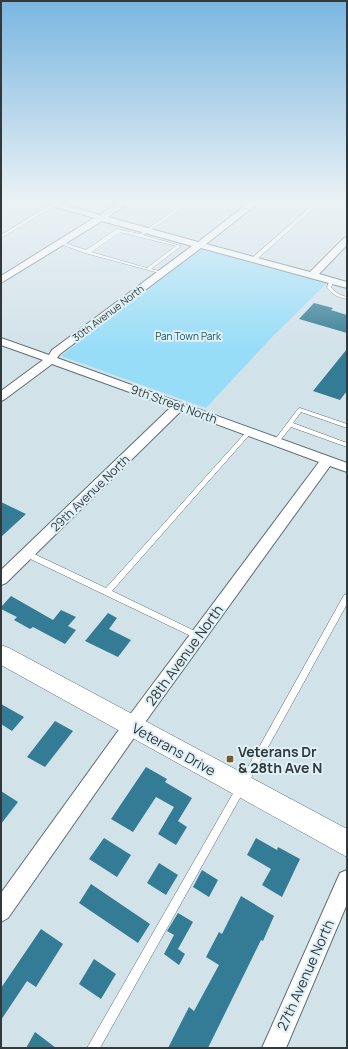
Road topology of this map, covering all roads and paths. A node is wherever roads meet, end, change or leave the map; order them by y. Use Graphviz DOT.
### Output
graph roads {
  1 [pos="47,251"];
  2 [pos="85,251"];
  3 [pos="172,251"];
  4 [pos="192,251"];
  5 [pos="221,251"];
  6 [pos="263,251"];
  7 [pos="336,251"];
  8 [pos="88,252"];
  9 [pos="253,260"];
  10 [pos="148,269"];
  11 [pos="161,273"];
  12 [pos="312,276"];
  13 [pos="1,280"];
  14 [pos="332,281"];
  15 [pos="347,285"];
  16 [pos="347,298"];
  17 [pos="1,341"];
  18 [pos="51,359"];
  19 [pos="1,397"];
  20 [pos="179,406"];
  21 [pos="289,424"];
  22 [pos="347,426"];
  23 [pos="249,432"];
  24 [pos="276,442"];
  25 [pos="347,445"];
  26 [pos="328,461"];
  27 [pos="347,468"];
  28 [pos="27,554"];
  29 [pos="1,579"];
  30 [pos="107,592"];
  31 [pos="347,597"];
  32 [pos="198,636"];
  33 [pos="1,654"];
  34 [pos="132,726"];
  35 [pos="242,786"];
  36 [pos="347,844"];
  37 [pos="347,880"];
  38 [pos="1,910"];
  39 [pos="93,1048"];
  40 [pos="274,1048"];
  1 -- 13 [label="street"];
  2 -- 8 [label="lane"];
  3 -- 10 [label="lane"];
  4 -- 11 [label="street, 30th Avenue North"];
  5 -- 9 [label="street"];
  6 -- 9 [label="lane"];
  7 -- 12 [label="street"];
  8 -- 10 [label="lane"];
  9 -- 12 [label="street"];
  10 -- 11 [label="lane"];
  11 -- 18 [label="street, 30th Avenue North"];
  12 -- 14 [label="street"];
  14 -- 15 [label="street"];
  14 -- 16 [label="lane"];
  17 -- 18 [label="street, 9th Street North"];
  18 -- 19 [label="street, 30th Avenue North"];
  18 -- 20 [label="street, 9th Street North"];
  20 -- 23 [label="street, 9th Street North"];
  20 -- 28 [label="street, 29th Avenue North"];
  21 -- 22 [label="lane"];
  21 -- 24 [label="lane"];
  21 -- 25 [label="lane"];
  23 -- 24 [label="street, 9th Street North"];
  23 -- 30 [label="lane"];
  24 -- 26 [label="street, 9th Street North"];
  26 -- 27 [label="street, 9th Street North"];
  26 -- 32 [label="street, 28th Avenue North"];
  28 -- 29 [label="street, 29th Avenue North"];
  28 -- 30 [label="lane"];
  30 -- 32 [label="lane"];
  31 -- 35 [label="lane"];
  32 -- 34 [label="street, 28th Avenue North"];
  33 -- 34 [label="main road, Veterans Drive"];
  34 -- 35 [label="main road, Veterans Drive"];
  34 -- 38 [label="street, 28th Avenue North"];
  35 -- 36 [label="main road, Veterans Drive"];
  35 -- 39 [label="lane"];
  37 -- 40 [label="street, 27th Avenue North"];
}
